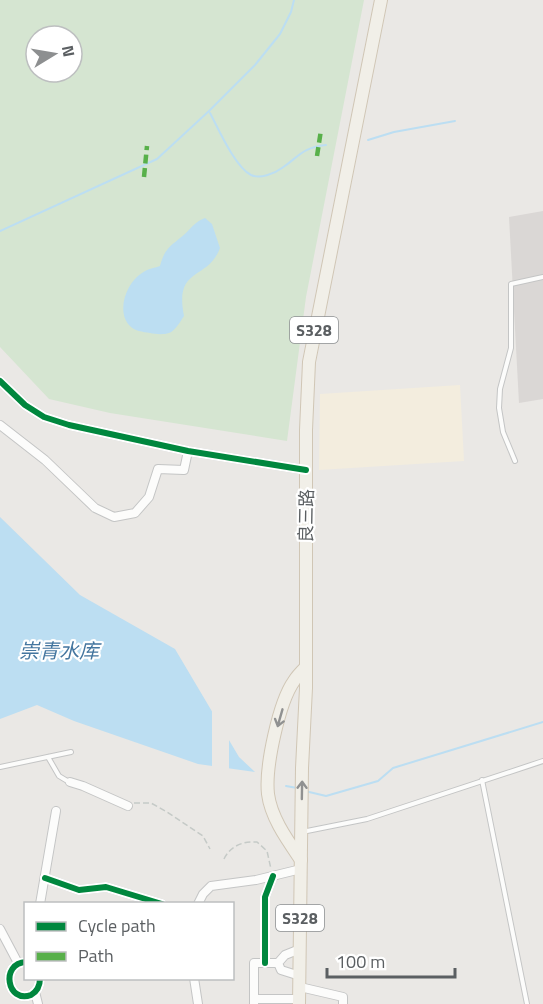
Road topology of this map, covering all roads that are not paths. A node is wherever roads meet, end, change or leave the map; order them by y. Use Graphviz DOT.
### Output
graph roads {
  1 [pos="381,0"];
  2 [pos="543,277"];
  3 [pos="0,381"];
  4 [pos="0,425"];
  5 [pos="188,451"];
  6 [pos="515,460"];
  7 [pos="306,470"];
  8 [pos="306,667"];
  9 [pos="71,752"];
  10 [pos="48,757"];
  11 [pos="543,761"];
  12 [pos="0,767"];
  13 [pos="482,780"];
  14 [pos="70,782"];
  15 [pos="128,806"];
  16 [pos="56,811"];
  17 [pos="302,832"];
  18 [pos="301,865"];
  19 [pos="273,876"];
  20 [pos="45,878"];
  21 [pos="40,902"];
  22 [pos="158,902"];
  23 [pos="199,902"];
  24 [pos="0,929"];
  25 [pos="300,949"];
  26 [pos="22,963"];
  27 [pos="265,963"];
  28 [pos="278,963"];
  29 [pos="3,980"];
  30 [pos="40,980"];
  31 [pos="194,980"];
  32 [pos="300,991"];
  33 [pos="35,992"];
  34 [pos="23,1000"];
  35 [pos="254,1001"];
  36 [pos="38,1004"];
  37 [pos="198,1004"];
  38 [pos="343,1004"];
  39 [pos="526,1004"];
  1 -- 7 [label="main road, 良三路 / S328"];
  2 -- 6 [label="lane"];
  3 -- 5 [label="street"];
  4 -- 5 [label="street"];
  5 -- 7 [label="street"];
  7 -- 8 [label="main road, 良三路 / S328"];
  17 -- 8 [label="main road, 良三路 / S328, one-way"];
  8 -- 18 [label="main road, one-way"];
  9 -- 10 [label="lane"];
  10 -- 12 [label="lane"];
  10 -- 14 [label="lane"];
  11 -- 13 [label="lane"];
  13 -- 17 [label="lane"];
  13 -- 39 [label="lane"];
  14 -- 15 [label="street"];
  16 -- 20 [label="street"];
  17 -- 18 [label="main road, 良三路 / S328"];
  18 -- 19 [label="street"];
  18 -- 25 [label="main road, 良三路 / S328"];
  19 -- 23 [label="street"];
  19 -- 27 [label="street"];
  20 -- 21 [label="street"];
  20 -- 22 [label="street"];
  24 -- 26 [label="street"];
  25 -- 28 [label="street"];
  25 -- 32 [label="main road, 良三路 / S328"];
  26 -- 29 [label="street"];
  27 -- 28 [label="street"];
  27 -- 35 [label="street"];
  28 -- 32 [label="street"];
  29 -- 34 [label="street"];
  30 -- 33 [label="street"];
  31 -- 37 [label="street"];
  32 -- 35 [label="street"];
  32 -- 38 [label="street"];
  33 -- 34 [label="street"];
  33 -- 36 [label="street"];
}
